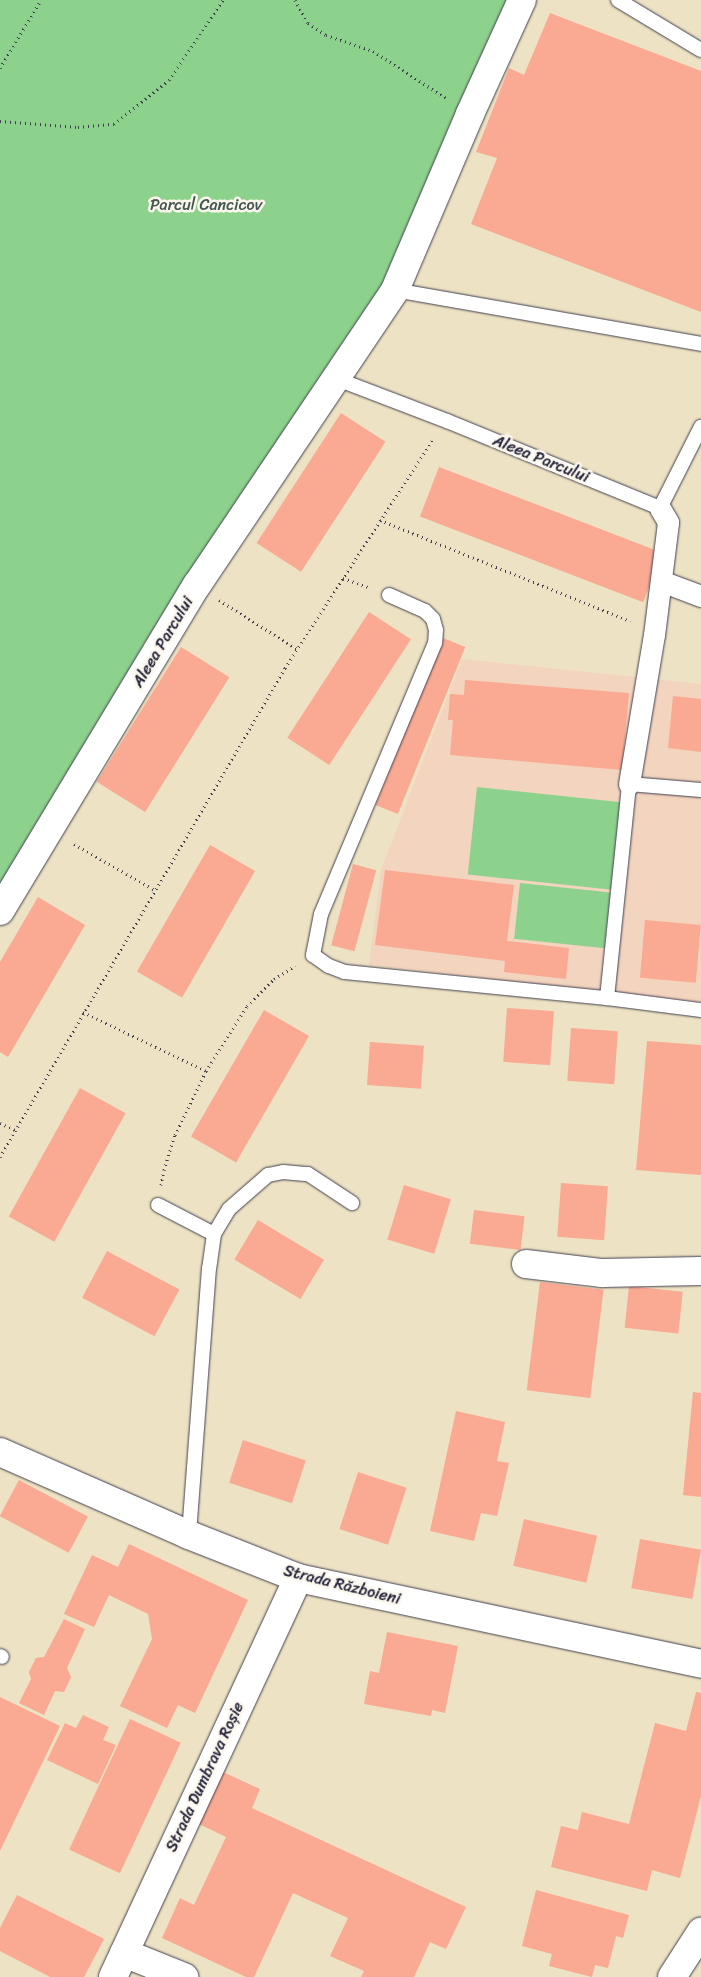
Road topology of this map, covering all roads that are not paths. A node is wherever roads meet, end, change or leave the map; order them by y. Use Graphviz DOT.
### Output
graph roads {
  1 [pos="522,0"];
  2 [pos="618,0"];
  3 [pos="701,50"];
  4 [pos="395,290"];
  5 [pos="701,344"];
  6 [pos="337,379"];
  7 [pos="701,427"];
  8 [pos="660,508"];
  9 [pos="661,581"];
  10 [pos="389,595"];
  11 [pos="701,596"];
  12 [pos="629,784"];
  13 [pos="701,790"];
  14 [pos="0,912"];
  15 [pos="607,998"];
  16 [pos="701,1010"];
  17 [pos="352,1203"];
  18 [pos="158,1205"];
  19 [pos="214,1234"];
  20 [pos="526,1264"];
  21 [pos="701,1271"];
  22 [pos="0,1452"];
  23 [pos="189,1535"];
  24 [pos="298,1578"];
  25 [pos="701,1664"];
  26 [pos="701,1932"];
  27 [pos="119,1965"];
  28 [pos="184,1977"];
  29 [pos="672,1977"];
  1 -- 4 [label="street, Aleea Parcului"];
  2 -- 3 [label="lane"];
  4 -- 5 [label="lane"];
  4 -- 6 [label="street, Aleea Parcului"];
  6 -- 8 [label="lane, Aleea Parcului"];
  6 -- 14 [label="street, Aleea Parcului"];
  7 -- 8 [label="lane"];
  8 -- 9 [label="street"];
  9 -- 11 [label="street"];
  9 -- 12 [label="street"];
  10 -- 15 [label="lane"];
  12 -- 13 [label="lane"];
  12 -- 15 [label="lane"];
  15 -- 16 [label="lane"];
  17 -- 19 [label="lane"];
  18 -- 19 [label="lane"];
  19 -- 23 [label="lane"];
  20 -- 21 [label="street"];
  22 -- 23 [label="street, Strada Războieni"];
  23 -- 24 [label="street, Strada Războieni"];
  24 -- 25 [label="street, Strada Războieni"];
  24 -- 27 [label="street, Strada Dumbrava Roșie"];
  26 -- 29 [label="street"];
  27 -- 28 [label="street"];
}
